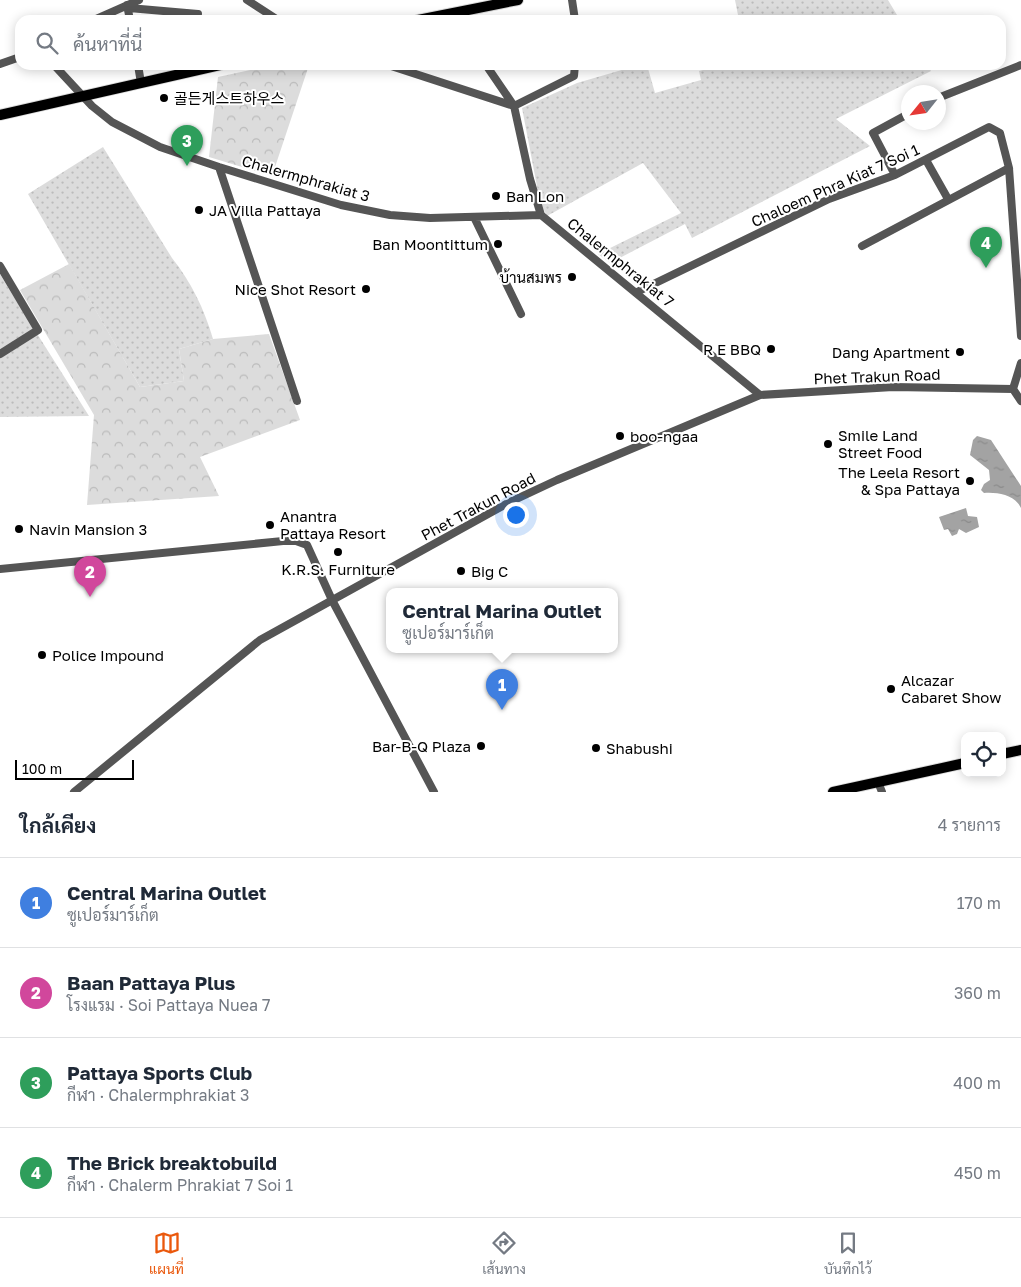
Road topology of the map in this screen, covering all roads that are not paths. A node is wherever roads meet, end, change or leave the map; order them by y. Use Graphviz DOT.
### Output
graph roads {
  1 [pos="139,0"];
  2 [pos="247,0"];
  3 [pos="518,0"];
  4 [pos="572,0"];
  5 [pos="128,7"];
  6 [pos="198,14"];
  7 [pos="107,15"];
  8 [pos="129,15"];
  9 [pos="270,15"];
  10 [pos="443,15"];
  11 [pos="574,15"];
  12 [pos="15,59"];
  13 [pos="0,64"];
  14 [pos="1021,66"];
  15 [pos="59,70"];
  16 [pos="139,70"];
  17 [pos="198,70"];
  18 [pos="403,70"];
  19 [pos="489,70"];
  20 [pos="575,70"];
  21 [pos="141,83"];
  22 [pos="946,95"];
  23 [pos="84,96"];
  24 [pos="514,106"];
  25 [pos="0,115"];
  26 [pos="901,118"];
  27 [pos="926,160"];
  28 [pos="219,168"];
  29 [pos="1009,168"];
  30 [pos="895,175"];
  31 [pos="948,199"];
  32 [pos="1021,201"];
  33 [pos="1011,204"];
  34 [pos="541,215"];
  35 [pos="474,217"];
  36 [pos="862,246"];
  37 [pos="0,266"];
  38 [pos="637,292"];
  39 [pos="520,314"];
  40 [pos="1021,336"];
  41 [pos="0,354"];
  42 [pos="1021,363"];
  43 [pos="1013,389"];
  44 [pos="760,395"];
  45 [pos="297,401"];
  46 [pos="1021,401"];
  47 [pos="0,568"];
  48 [pos="332,600"];
  49 [pos="1021,750"];
  50 [pos="1006,753"];
  51 [pos="961,764"];
  52 [pos="878,782"];
  53 [pos="74,792"];
  54 [pos="434,792"];
  55 [pos="833,792"];
  56 [pos="882,792"];
  1 -- 5 [label="street"];
  2 -- 9 [label="street"];
  3 -- 10 [label="main road"];
  4 -- 11 [label="street"];
  5 -- 6 [label="street"];
  5 -- 7 [label="street"];
  5 -- 8 [label="street"];
  12 -- 13 [label="street"];
  14 -- 22 [label="street"];
  15 -- 23 [label="street, Chalermphrakiat 3"];
  16 -- 21 [label="street"];
  17 -- 21 [label="main road"];
  18 -- 24 [label="street"];
  19 -- 24 [label="street"];
  20 -- 24 [label="street"];
  21 -- 23 [label="main road"];
  23 -- 25 [label="main road"];
  23 -- 28 [label="street, Chalermphrakiat 3"];
  24 -- 34 [label="street"];
  26 -- 30 [label="street"];
  27 -- 29 [label="street, Chaloem Phra Kiat 7 Soi 1"];
  27 -- 30 [label="street, Chaloem Phra Kiat 7 Soi 1"];
  27 -- 31 [label="street"];
  28 -- 35 [label="street, Chalermphrakiat 3"];
  28 -- 45 [label="street"];
  29 -- 31 [label="street"];
  29 -- 33 [label="street"];
  30 -- 38 [label="street, Chaloem Phra Kiat 7 Soi 1"];
  31 -- 36 [label="street"];
  32 -- 33 [label="street"];
  33 -- 40 [label="street"];
  34 -- 35 [label="street, Chalermphrakiat 3"];
  34 -- 38 [label="street, Chalermphrakiat 7"];
  35 -- 39 [label="street"];
  37 -- 41 [label="street"];
  38 -- 44 [label="street, Chalermphrakiat 7"];
  42 -- 43 [label="street"];
  43 -- 44 [label="street, Phet Trakun Road"];
  43 -- 46 [label="street"];
  44 -- 48 [label="street, Phet Trakun Road"];
  47 -- 48 [label="street"];
  48 -- 53 [label="street, Phet Trakun Road"];
  48 -- 54 [label="street"];
  49 -- 50 [label="main road"];
  51 -- 52 [label="main road"];
  52 -- 55 [label="main road"];
  52 -- 56 [label="street"];
}
